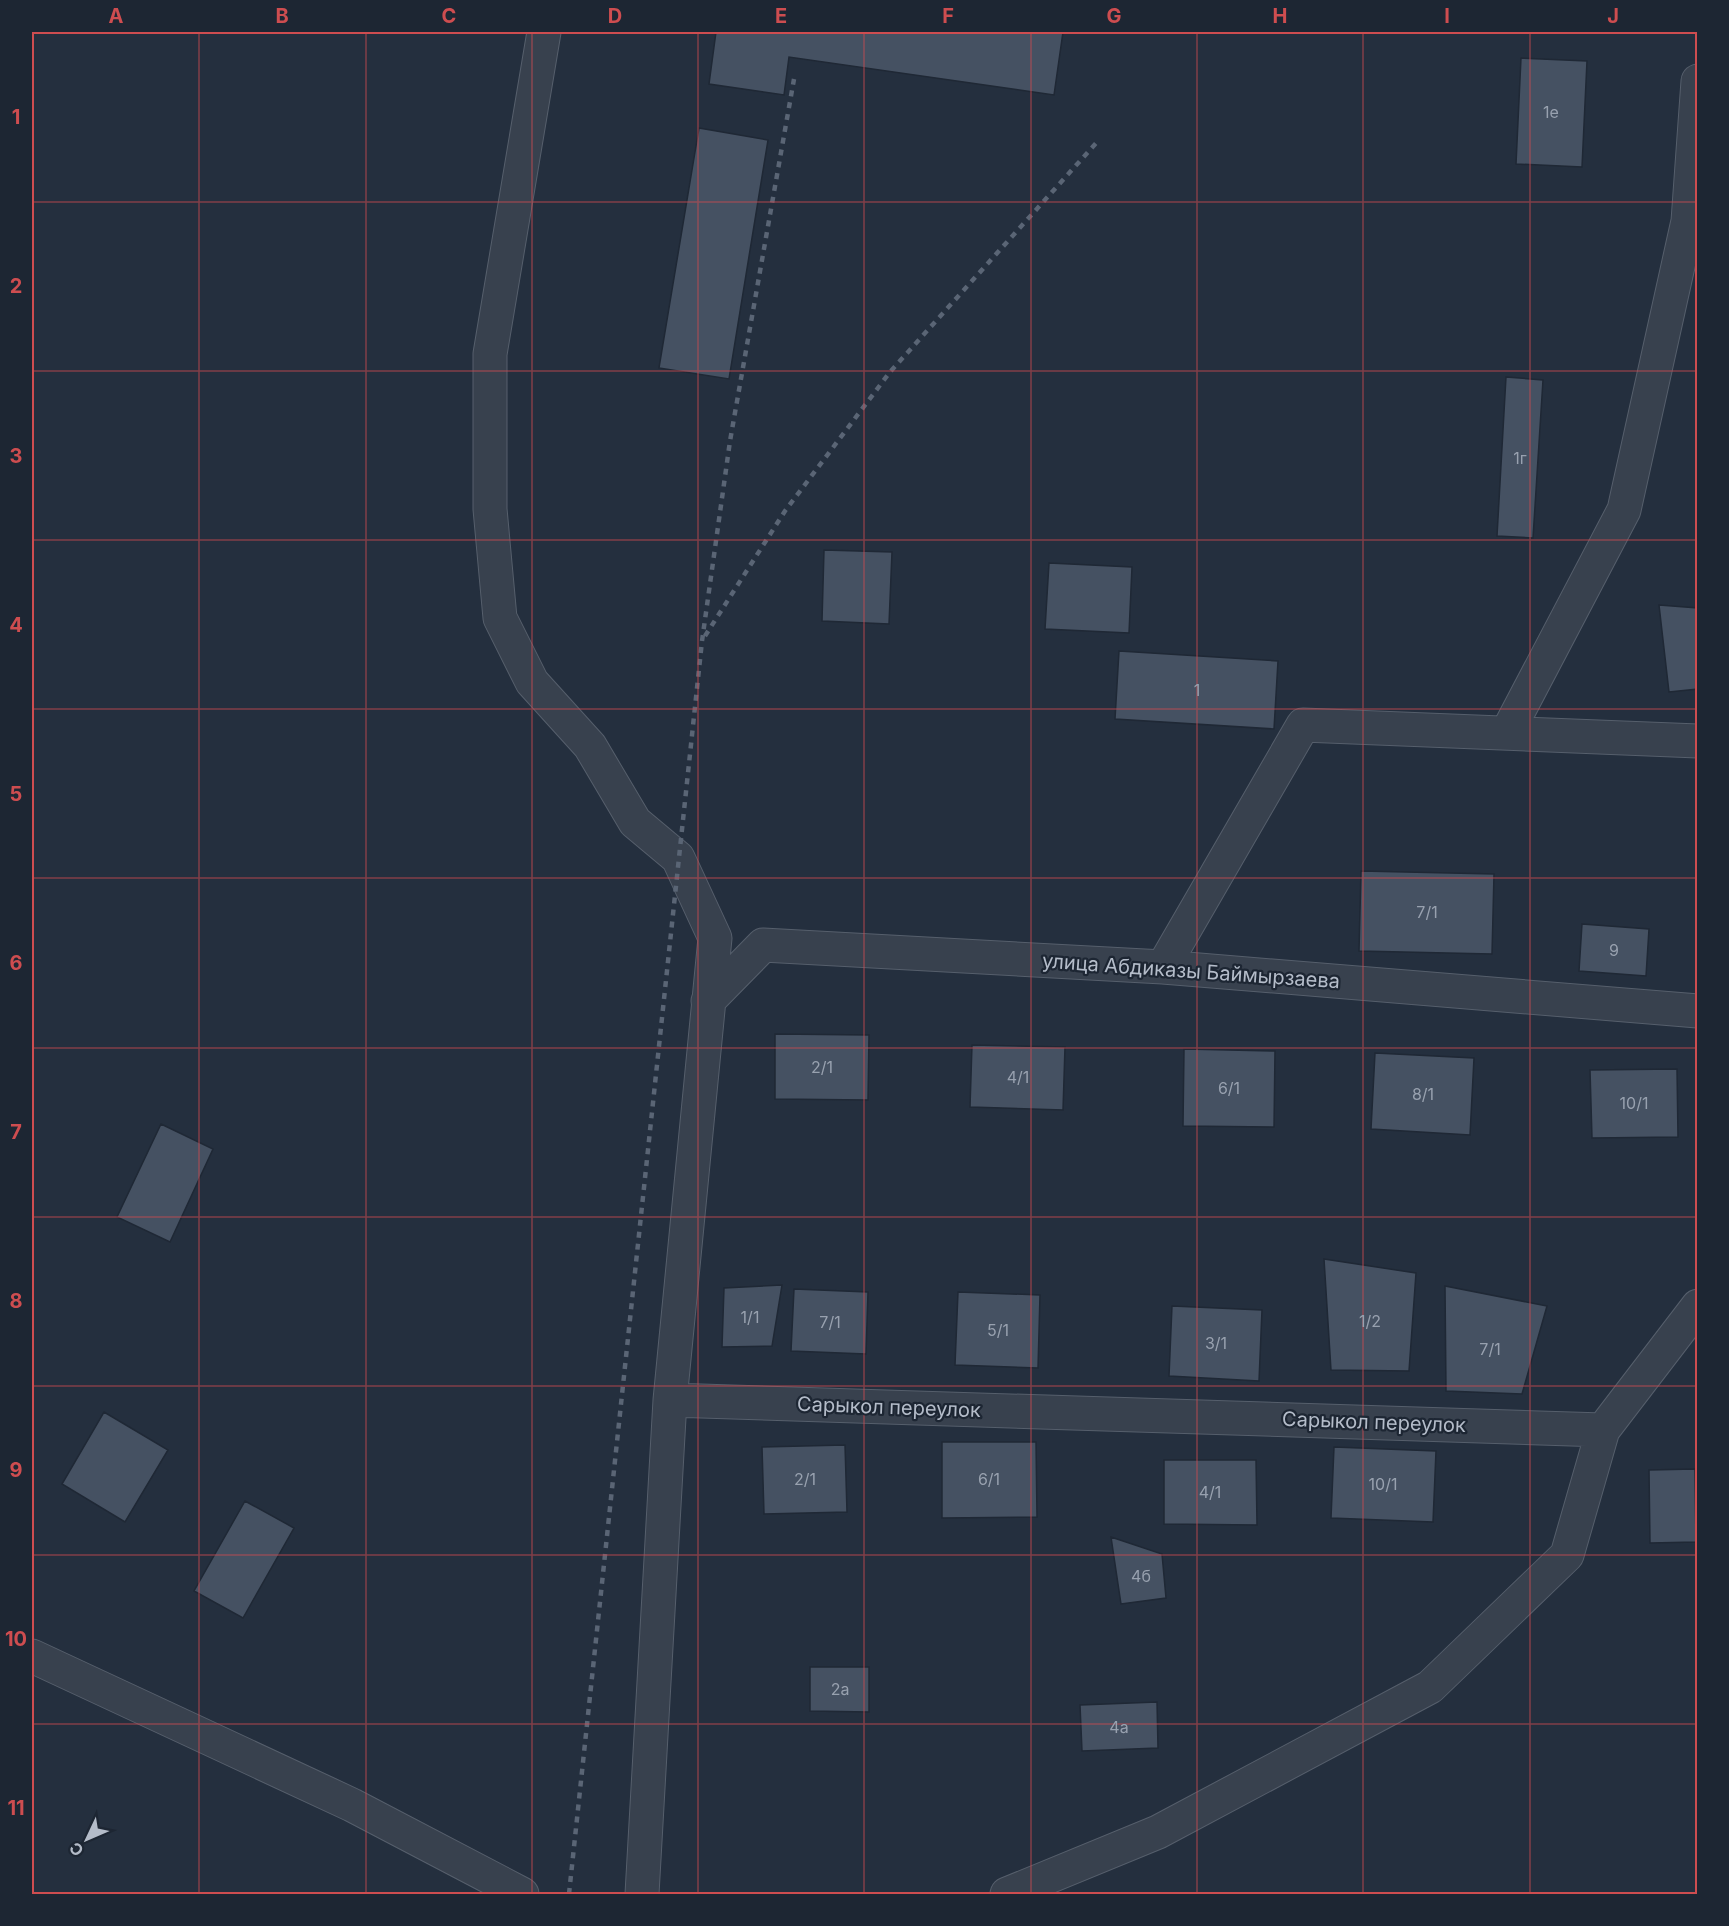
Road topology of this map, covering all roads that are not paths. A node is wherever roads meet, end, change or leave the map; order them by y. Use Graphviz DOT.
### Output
graph roads {
  1 [pos="544,32"];
  2 [pos="1698,81"];
  3 [pos="1508,733"];
  4 [pos="1698,741"];
  5 [pos="1163,968"];
  6 [pos="708,1001"];
  7 [pos="1698,1011"];
  8 [pos="1698,1306"];
  9 [pos="670,1400"];
  10 [pos="1603,1430"];
  11 [pos="32,1656"];
  12 [pos="522,1894"];
  13 [pos="642,1894"];
  14 [pos="1007,1894"];
  1 -- 6 [label="street"];
  2 -- 3 [label="street"];
  3 -- 4 [label="street"];
  3 -- 5 [label="street"];
  5 -- 6 [label="street, улица Абдиказы Баймырзаева"];
  5 -- 7 [label="street, улица Абдиказы Баймырзаева"];
  6 -- 9 [label="street"];
  8 -- 10 [label="street"];
  9 -- 10 [label="street, Сарыкол переулок"];
  9 -- 13 [label="street"];
  10 -- 14 [label="street"];
  11 -- 12 [label="street"];
}
